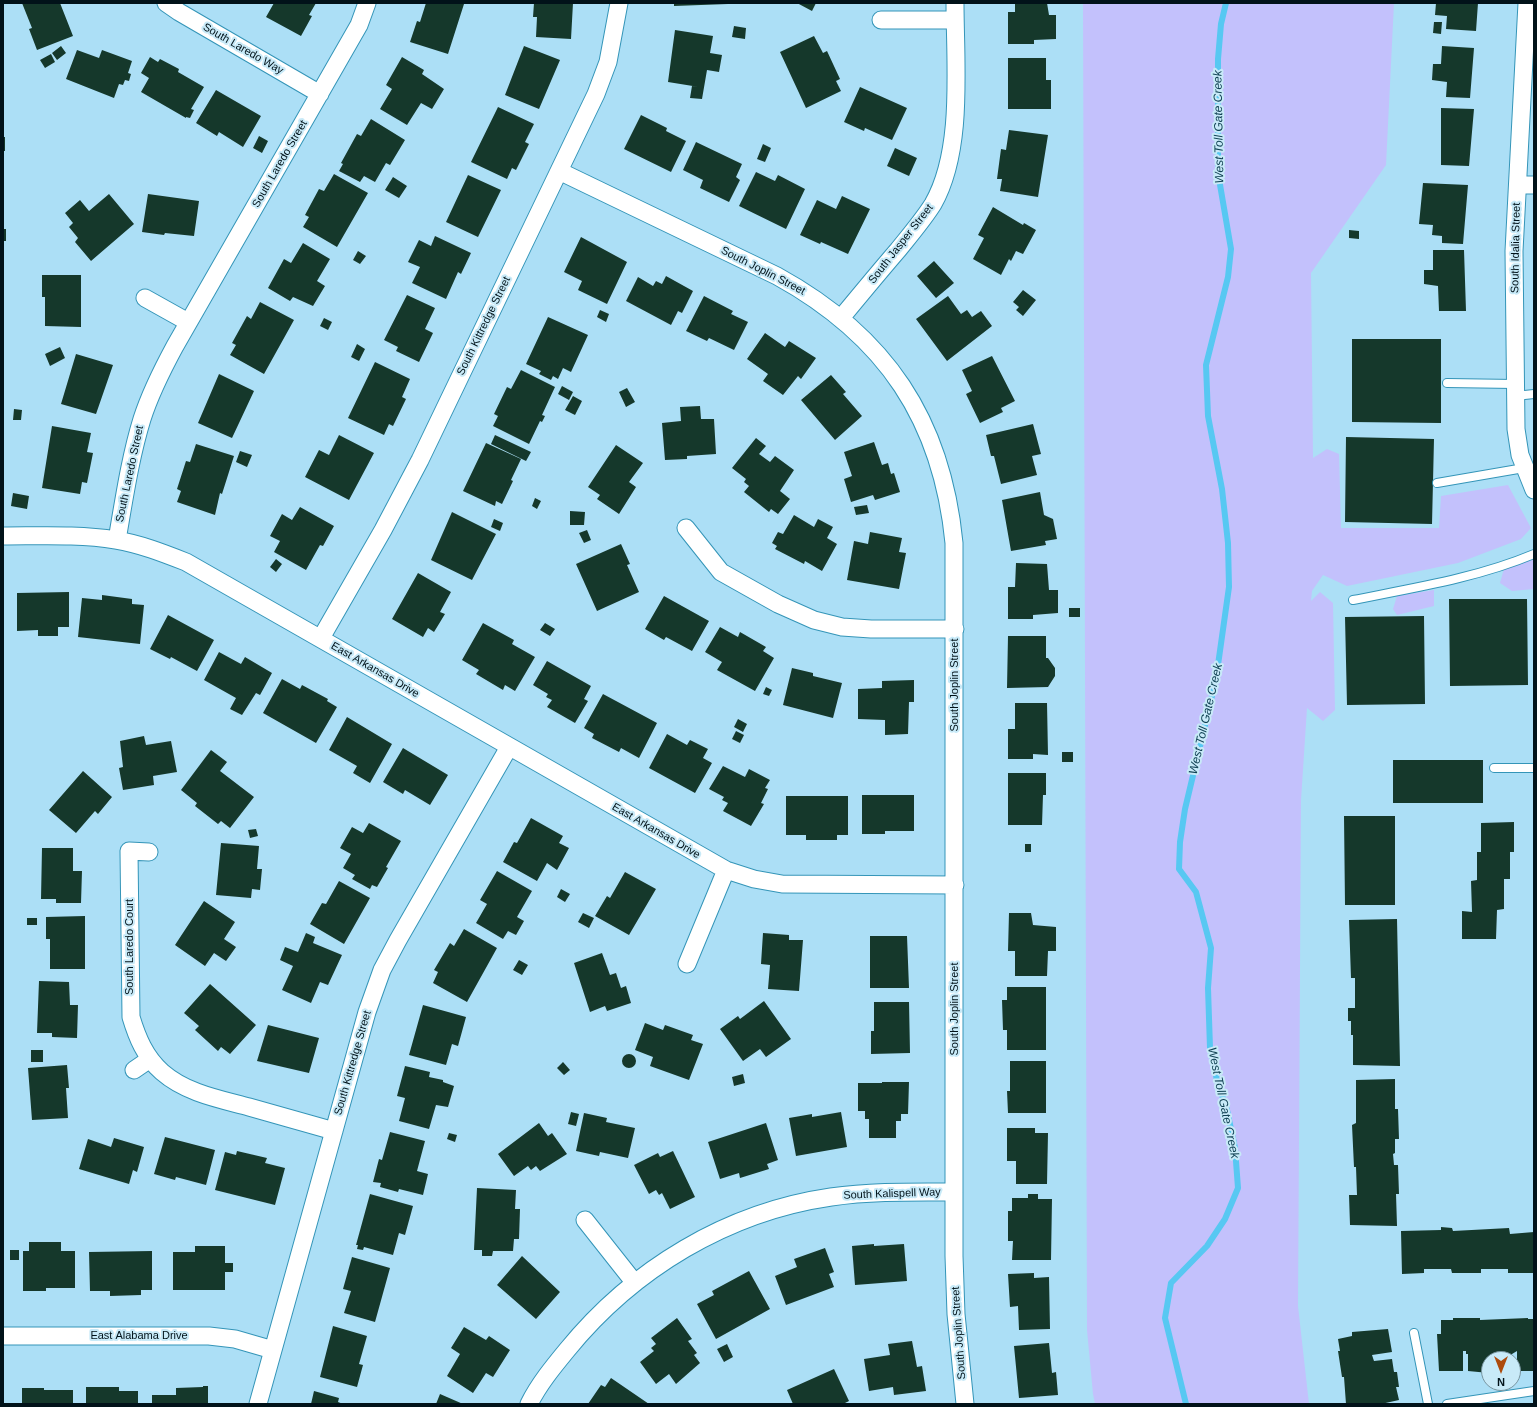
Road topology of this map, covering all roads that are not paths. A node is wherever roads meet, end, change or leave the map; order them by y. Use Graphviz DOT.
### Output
graph roads {
  1 [pos="166,3"];
  2 [pos="367,3"];
  3 [pos="619,3"];
  4 [pos="955,3"];
  5 [pos="1527,3"];
  6 [pos="881,20"];
  7 [pos="955,20"];
  8 [pos="320,94"];
  9 [pos="559,171"];
  10 [pos="1526,185"];
  11 [pos="145,298"];
  12 [pos="841,318"];
  13 [pos="188,322"];
  14 [pos="1448,383"];
  15 [pos="1515,390"];
  16 [pos="1534,394"];
  17 [pos="1524,468"];
  18 [pos="1437,483"];
  19 [pos="1534,490"];
  20 [pos="686,528"];
  21 [pos="3,536"];
  22 [pos="117,540"];
  23 [pos="1534,554"];
  24 [pos="1353,600"];
  25 [pos="955,629"];
  26 [pos="321,638"];
  27 [pos="509,747"];
  28 [pos="1494,768"];
  29 [pos="1534,768"];
  30 [pos="149,852"];
  31 [pos="726,870"];
  32 [pos="955,885"];
  33 [pos="687,964"];
  34 [pos="150,1058"];
  35 [pos="134,1070"];
  36 [pos="334,1131"];
  37 [pos="954,1192"];
  38 [pos="585,1220"];
  39 [pos="634,1282"];
  40 [pos="1414,1334"];
  41 [pos="3,1336"];
  42 [pos="273,1350"];
  43 [pos="1534,1392"];
  44 [pos="258,1404"];
  45 [pos="529,1404"];
  46 [pos="965,1404"];
  47 [pos="1428,1404"];
  48 [pos="1447,1404"];
  1 -- 8 [label="street, South Laredo Way"];
  2 -- 8 [label="street, South Laredo Street"];
  3 -- 9 [label="street, South Kittredge Street"];
  4 -- 7 [label="street, South Jasper Street"];
  5 -- 10 [label="street, South Idalia Street"];
  6 -- 7 [label="street"];
  7 -- 12 [label="street, South Jasper Street"];
  8 -- 13 [label="street, South Laredo Street"];
  9 -- 12 [label="street, South Joplin Street"];
  9 -- 26 [label="street, South Kittredge Street"];
  10 -- 15 [label="street, South Idalia Street"];
  11 -- 13 [label="street"];
  12 -- 25 [label="street, South Joplin Street"];
  13 -- 22 [label="street, South Laredo Street"];
  14 -- 15 [label="lane"];
  15 -- 16 [label="lane"];
  15 -- 17 [label="street, South Idalia Street"];
  17 -- 18 [label="lane"];
  17 -- 19 [label="street, South Idalia Street"];
  20 -- 25 [label="street"];
  21 -- 22 [label="street, East Arkansas Drive"];
  22 -- 26 [label="street, East Arkansas Drive"];
  23 -- 24 [label="lane"];
  25 -- 32 [label="street, South Joplin Street"];
  26 -- 27 [label="street, East Arkansas Drive"];
  27 -- 31 [label="street, East Arkansas Drive"];
  27 -- 36 [label="street, South Kittredge Street"];
  28 -- 29 [label="lane"];
  30 -- 34 [label="street, South Laredo Court"];
  31 -- 32 [label="street, East Arkansas Drive"];
  31 -- 33 [label="street"];
  32 -- 37 [label="street, South Joplin Street"];
  34 -- 35 [label="street"];
  34 -- 36 [label="street, South Laredo Court"];
  36 -- 42 [label="street, South Kittredge Street"];
  37 -- 39 [label="street, South Kalispell Way"];
  37 -- 46 [label="street, South Joplin Street"];
  38 -- 39 [label="street"];
  39 -- 45 [label="street, South Kalispell Way"];
  40 -- 47 [label="lane"];
  41 -- 42 [label="street, East Alabama Drive"];
  42 -- 44 [label="street, South Kittredge Street"];
  43 -- 48 [label="lane"];
}
